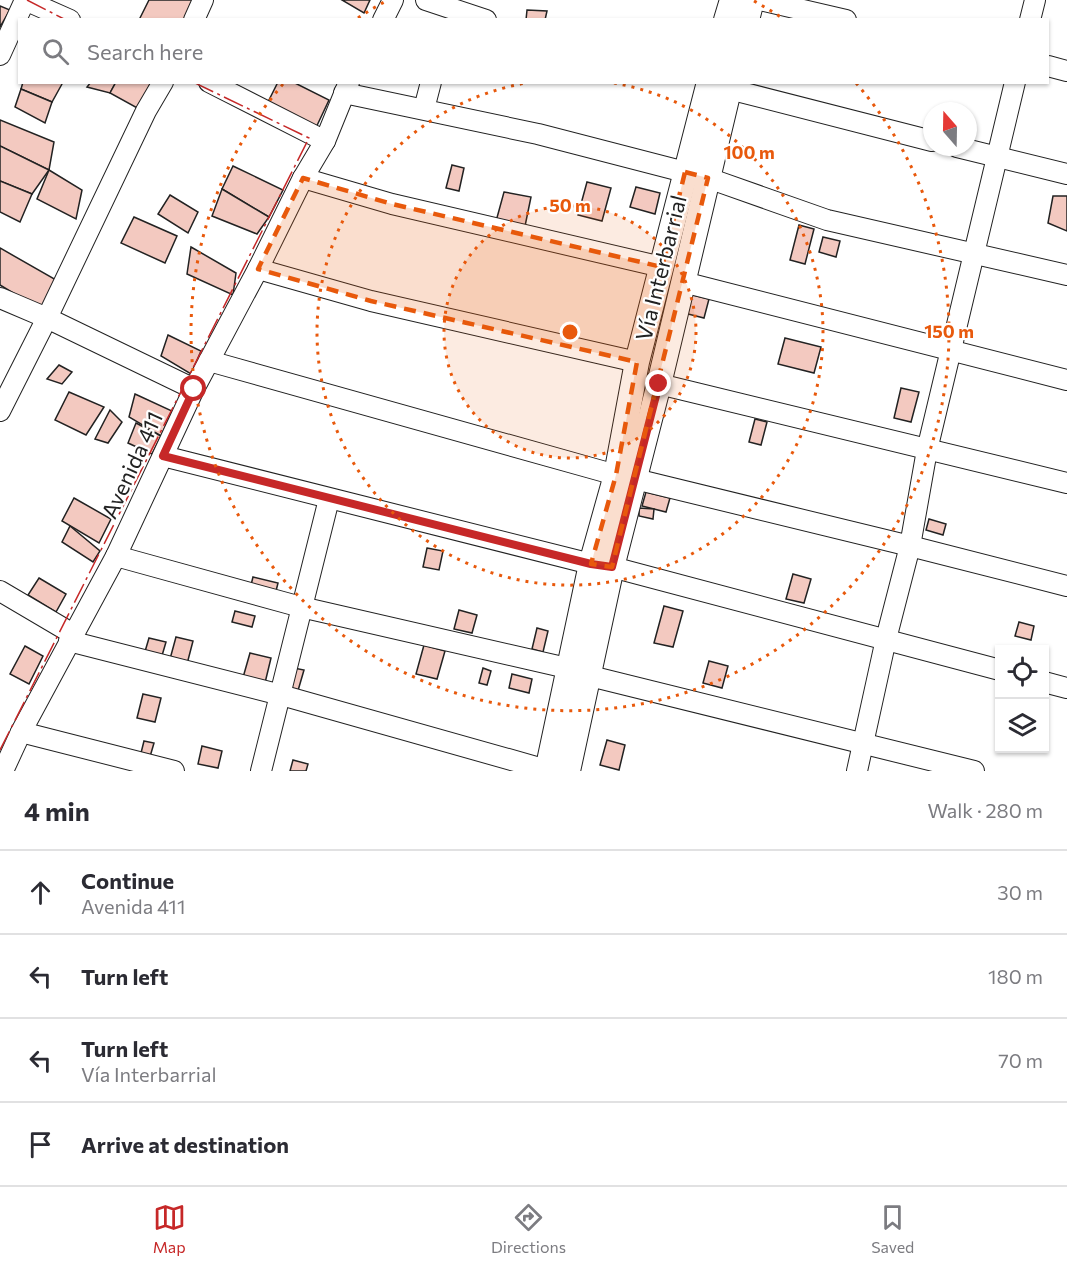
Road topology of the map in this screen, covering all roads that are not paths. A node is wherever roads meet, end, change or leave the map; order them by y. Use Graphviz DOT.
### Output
graph roads {
  1 [pos="25,0"];
  2 [pos="203,0"];
  3 [pos="393,0"];
  4 [pos="426,0"];
  5 [pos="732,0"];
  6 [pos="752,0"];
  7 [pos="760,0"];
  8 [pos="1035,0"];
  9 [pos="450,14"];
  10 [pos="66,18"];
  11 [pos="195,18"];
  12 [pos="384,18"];
  13 [pos="474,18"];
  14 [pos="727,18"];
  15 [pos="748,18"];
  16 [pos="837,18"];
  17 [pos="1030,18"];
  18 [pos="0,55"];
  19 [pos="1049,66"];
  20 [pos="1067,70"];
  21 [pos="162,84"];
  22 [pos="213,84"];
  23 [pos="430,84"];
  24 [pos="1015,84"];
  25 [pos="723,85"];
  26 [pos="347,88"];
  27 [pos="424,109"];
  28 [pos="923,139"];
  29 [pos="325,141"];
  30 [pos="977,152"];
  31 [pos="997,157"];
  32 [pos="1067,174"];
  33 [pos="696,175"];
  34 [pos="303,178"];
  35 [pos="974,255"];
  36 [pos="662,267"];
  37 [pos="258,268"];
  38 [pos="1067,275"];
  39 [pos="682,282"];
  40 [pos="0,297"];
  41 [pos="47,318"];
  42 [pos="950,351"];
  43 [pos="209,361"];
  44 [pos="637,362"];
  45 [pos="1067,380"];
  46 [pos="659,384"];
  47 [pos="194,389"];
  48 [pos="0,411"];
  49 [pos="927,450"];
  50 [pos="163,456"];
  51 [pos="625,477"];
  52 [pos="1067,483"];
  53 [pos="329,499"];
  54 [pos="910,546"];
  55 [pos="116,556"];
  56 [pos="601,566"];
  57 [pos="1067,586"];
  58 [pos="0,591"];
  59 [pos="301,607"];
  60 [pos="71,637"];
  61 [pos="886,639"];
  62 [pos="567,669"];
  63 [pos="995,669"];
  64 [pos="590,676"];
  65 [pos="1049,683"];
  66 [pos="1067,688"];
  67 [pos="280,694"];
  68 [pos="21,732"];
  69 [pos="862,744"];
  70 [pos="5,757"];
  71 [pos="174,771"];
  72 [pos="261,771"];
  73 [pos="554,771"];
  74 [pos="857,771"];
  75 [pos="974,771"];
  1 -- 10 [label="street"];
  1 -- 18 [label="street"];
  2 -- 11 [label="street"];
  3 -- 12 [label="street"];
  4 -- 9 [label="street"];
  5 -- 14 [label="main road"];
  6 -- 15 [label="main road"];
  7 -- 16 [label="street"];
  8 -- 17 [label="street"];
  9 -- 13 [label="street"];
  19 -- 20 [label="street"];
  21 -- 41 [label="street"];
  22 -- 29 [label="street"];
  23 -- 27 [label="street"];
  24 -- 31 [label="street"];
  25 -- 28 [label="street"];
  25 -- 33 [label="main road, Vía Interbarrial"];
  26 -- 27 [label="street"];
  26 -- 29 [label="street, Avenida 411"];
  27 -- 33 [label="street"];
  29 -- 34 [label="street, Avenida 411"];
  30 -- 31 [label="street"];
  31 -- 32 [label="street"];
  31 -- 35 [label="street"];
  33 -- 35 [label="street"];
  33 -- 36 [label="main road, Vía Interbarrial"];
  33 -- 39 [label="main road, Vía Interbarrial"];
  34 -- 36 [label="street"];
  34 -- 37 [label="street, Avenida 411"];
  35 -- 38 [label="street"];
  35 -- 42 [label="street"];
  36 -- 44 [label="main road, Vía Interbarrial"];
  37 -- 43 [label="street, Avenida 411"];
  37 -- 44 [label="street"];
  39 -- 42 [label="street"];
  39 -- 46 [label="main road, Vía Interbarrial"];
  40 -- 41 [label="street"];
  41 -- 47 [label="street"];
  41 -- 48 [label="street"];
  42 -- 45 [label="street"];
  42 -- 49 [label="street"];
  43 -- 47 [label="street, Avenida 411"];
  43 -- 51 [label="street"];
  44 -- 51 [label="main road, Vía Interbarrial"];
  46 -- 49 [label="street"];
  46 -- 51 [label="main road, Vía Interbarrial"];
  47 -- 50 [label="street, Avenida 411"];
  49 -- 52 [label="street"];
  49 -- 54 [label="street"];
  50 -- 53 [label="street"];
  50 -- 55 [label="street, Avenida 411"];
  51 -- 54 [label="street"];
  51 -- 56 [label="main road, Vía Interbarrial"];
  53 -- 56 [label="street"];
  53 -- 59 [label="street"];
  54 -- 57 [label="street"];
  54 -- 61 [label="street"];
  55 -- 59 [label="street"];
  55 -- 60 [label="street, Avenida 411"];
  56 -- 61 [label="street"];
  56 -- 62 [label="main road, Vía Interbarrial"];
  56 -- 64 [label="main road, Vía Interbarrial"];
  58 -- 60 [label="street"];
  59 -- 62 [label="street"];
  59 -- 67 [label="street"];
  60 -- 67 [label="street"];
  60 -- 68 [label="street, Avenida 411"];
  61 -- 63 [label="street"];
  61 -- 69 [label="street"];
  62 -- 73 [label="main road, Vía Interbarrial"];
  64 -- 69 [label="street"];
  64 -- 73 [label="main road, Vía Interbarrial"];
  65 -- 66 [label="street"];
  67 -- 72 [label="street"];
  67 -- 73 [label="street"];
  68 -- 70 [label="street, Avenida 411"];
  68 -- 71 [label="street"];
  69 -- 74 [label="street"];
  69 -- 75 [label="street"];
}
